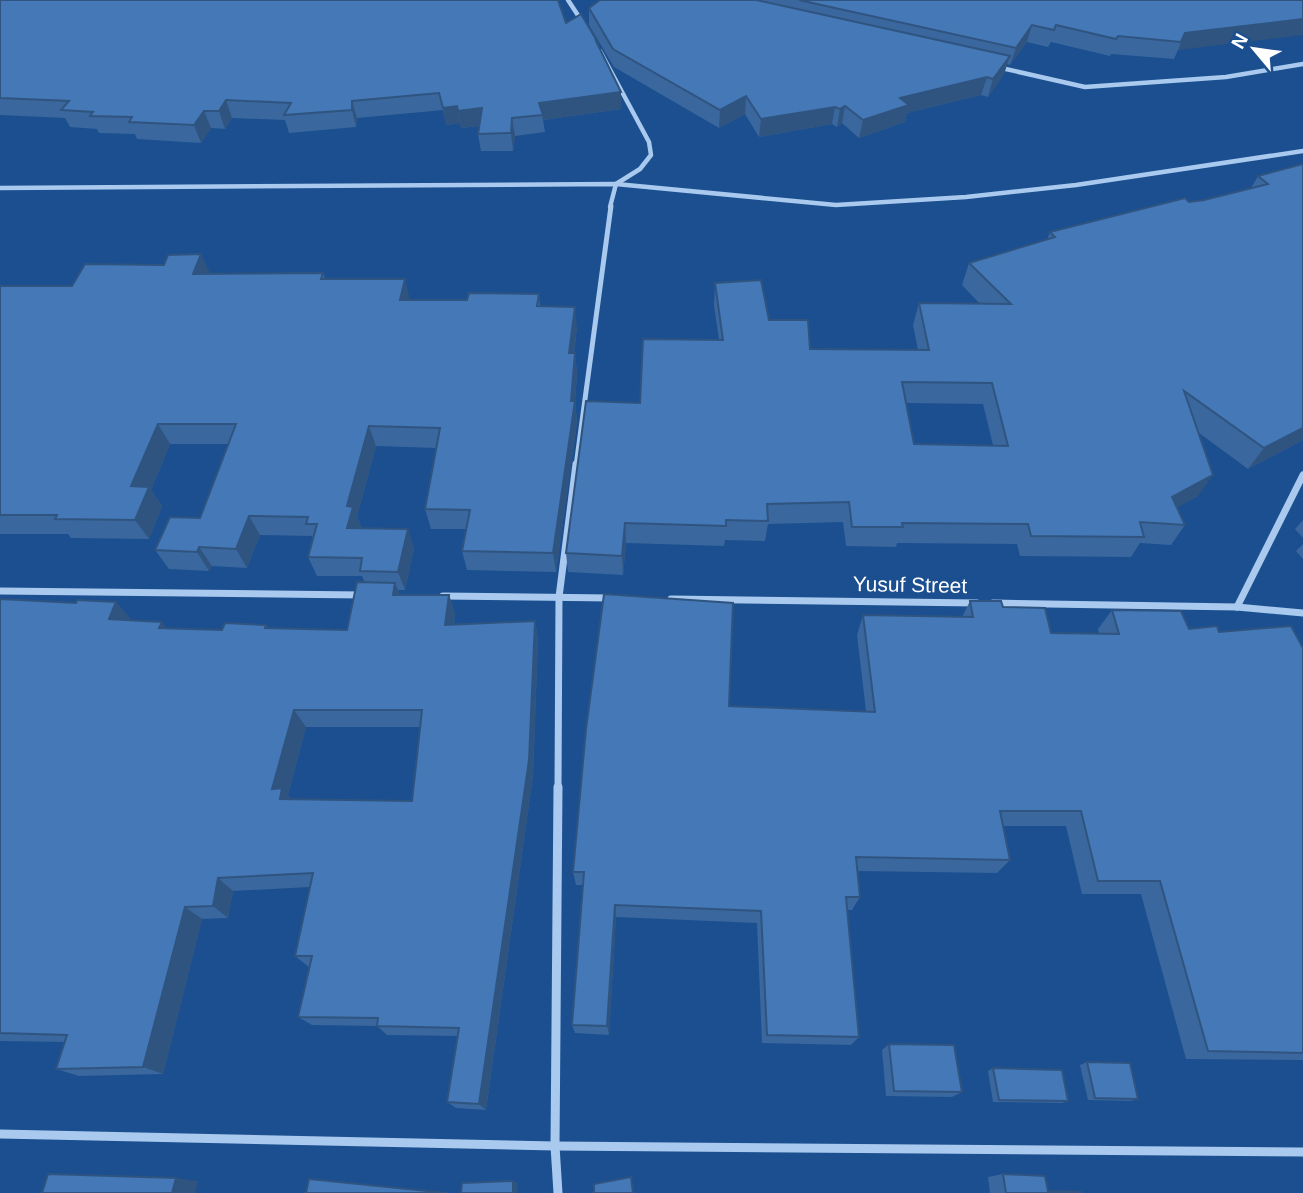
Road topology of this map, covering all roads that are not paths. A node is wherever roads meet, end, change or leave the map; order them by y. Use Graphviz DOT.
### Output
graph roads {
  1 [pos="568,0"];
  2 [pos="587,29"];
  3 [pos="593,40"];
  4 [pos="1303,64"];
  5 [pos="992,66"];
  6 [pos="1303,151"];
  7 [pos="616,184"];
  8 [pos="0,188"];
  9 [pos="1303,475"];
  10 [pos="0,591"];
  11 [pos="377,595"];
  12 [pos="433,596"];
  13 [pos="559,597"];
  14 [pos="614,598"];
  15 [pos="656,599"];
  16 [pos="1237,607"];
  17 [pos="1303,613"];
  18 [pos="0,1134"];
  19 [pos="555,1146"];
  20 [pos="1303,1152"];
  21 [pos="558,1193"];
  1 -- 2 [label="street"];
  3 -- 7 [label="street"];
  4 -- 5 [label="street"];
  6 -- 7 [label="street"];
  7 -- 8 [label="street"];
  7 -- 13 [label="street"];
  9 -- 16 [label="street"];
  10 -- 11 [label="street"];
  12 -- 13 [label="street"];
  13 -- 14 [label="street"];
  13 -- 19 [label="street"];
  15 -- 16 [label="street, Yusuf Street"];
  16 -- 17 [label="street, Yusuf Street"];
  18 -- 19 [label="street"];
  19 -- 20 [label="street"];
  19 -- 21 [label="street"];
}
